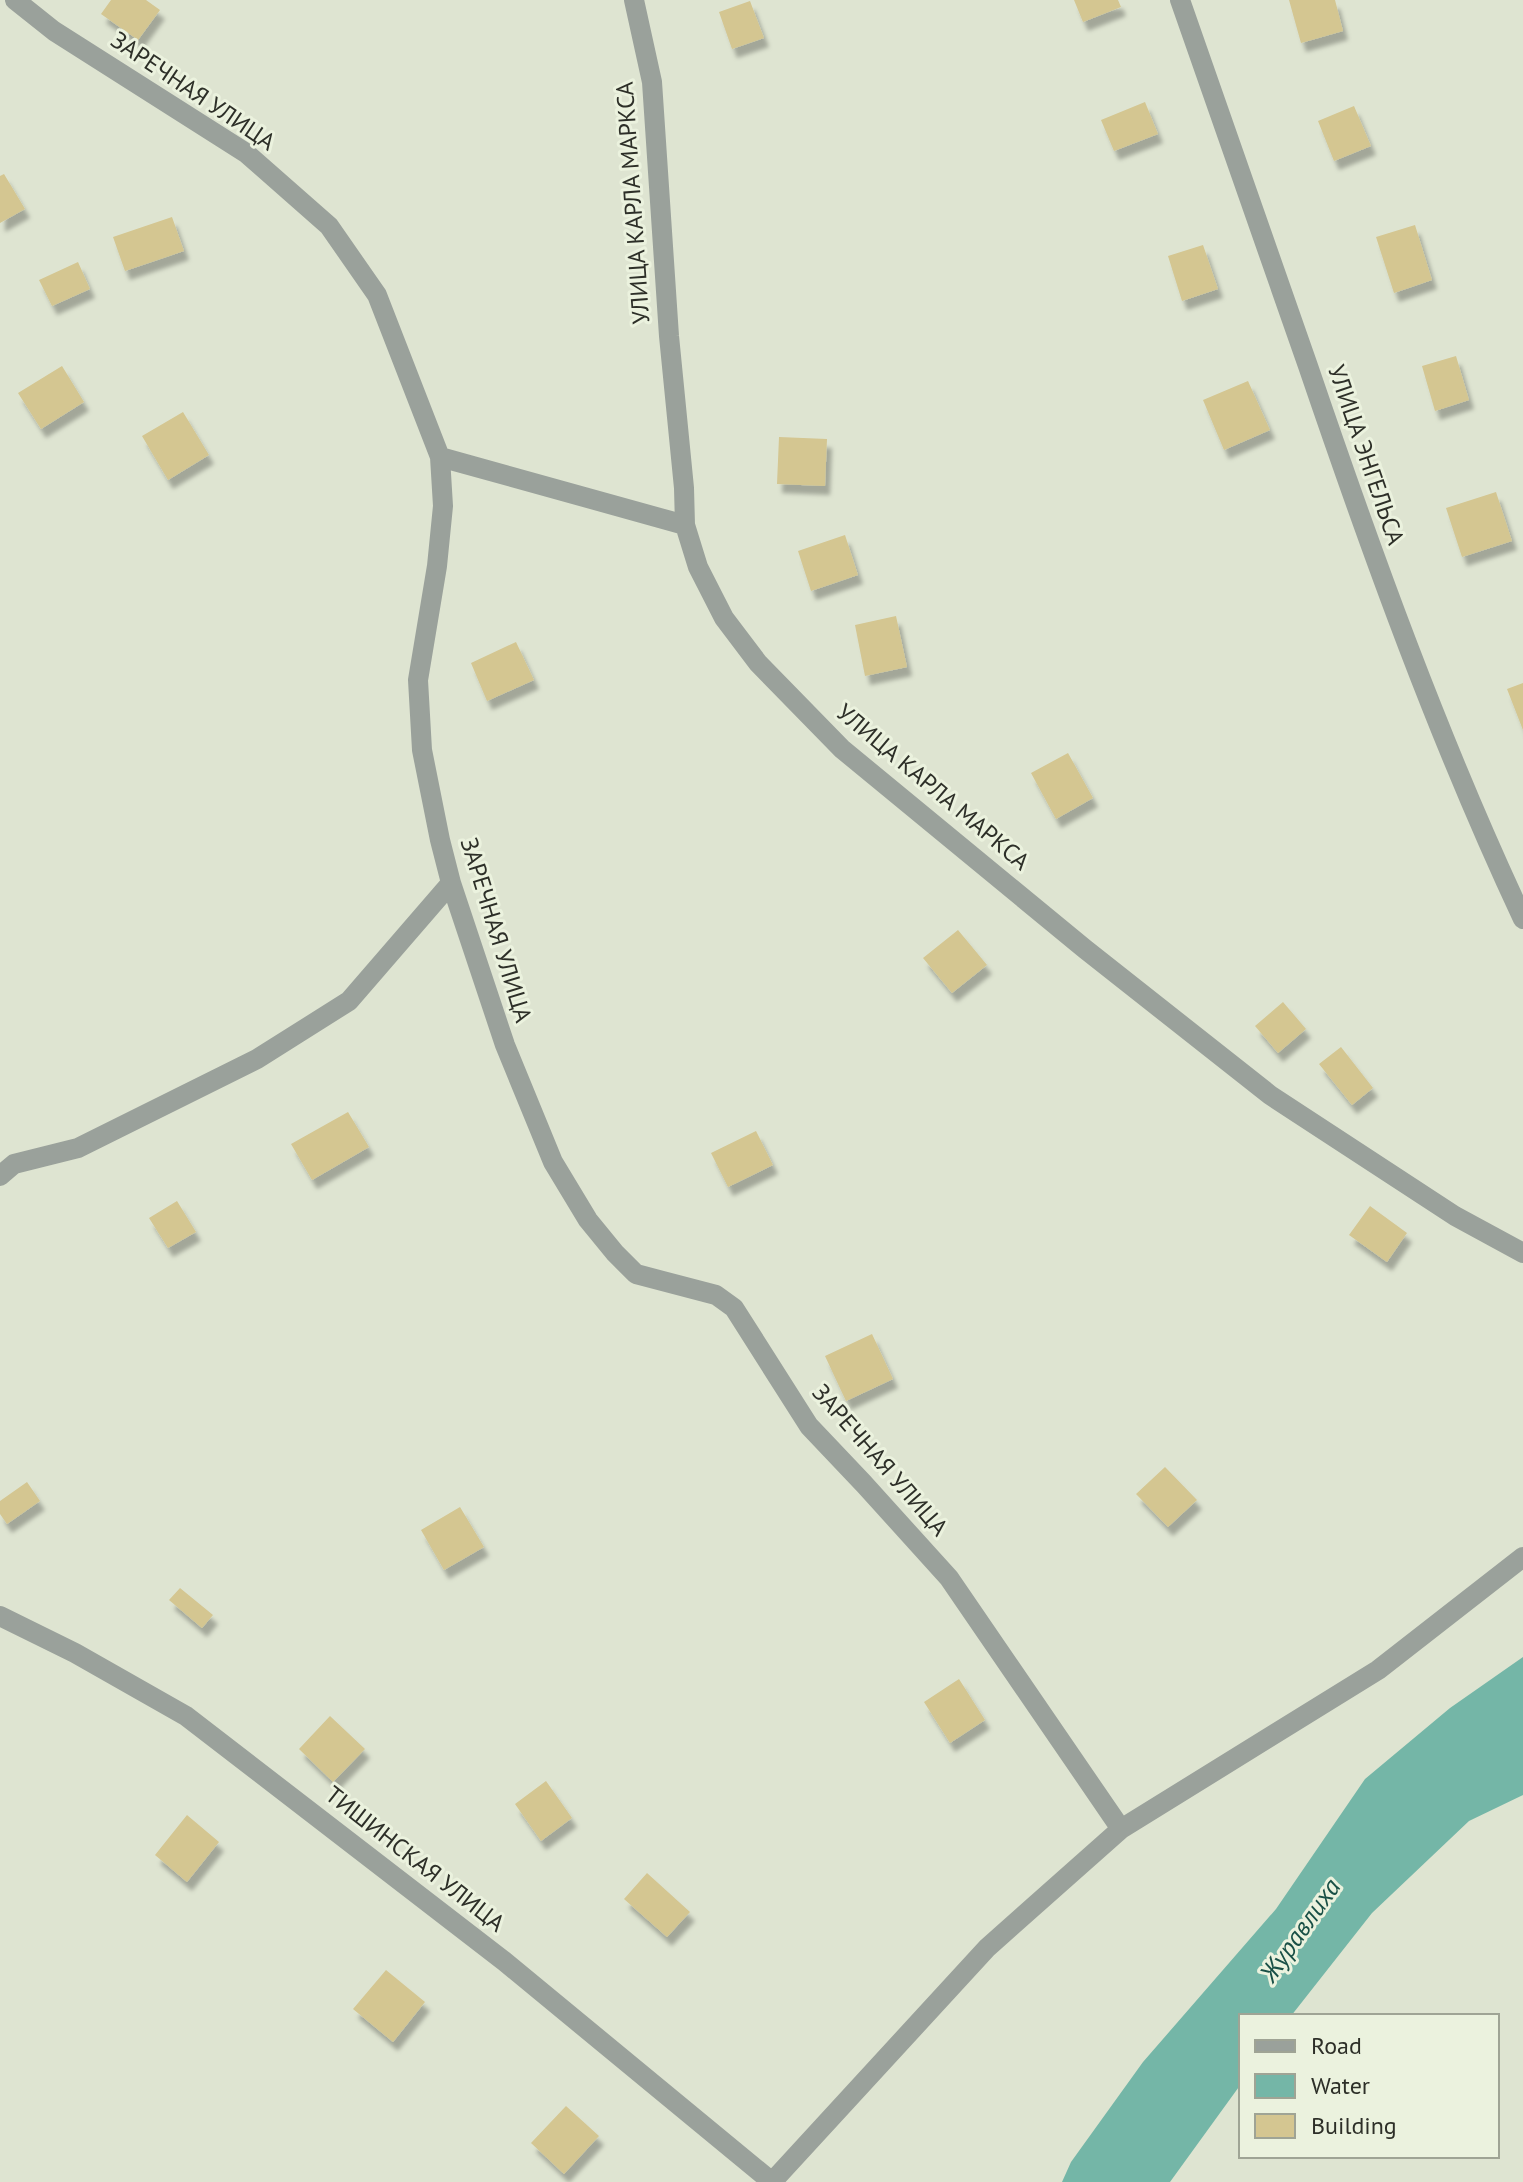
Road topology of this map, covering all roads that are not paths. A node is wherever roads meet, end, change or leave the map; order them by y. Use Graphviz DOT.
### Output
graph roads {
  1 [pos="15,0"];
  2 [pos="634,0"];
  3 [pos="1180,0"];
  4 [pos="440,457"];
  5 [pos="685,525"];
  6 [pos="451,883"];
  7 [pos="1523,919"];
  8 [pos="5,1163"];
  9 [pos="1523,1253"];
  10 [pos="1523,1557"];
  11 [pos="0,1616"];
  12 [pos="1121,1829"];
  13 [pos="772,2182"];
  1 -- 4 [label="street, ЗАРЕЧНАЯ УЛИЦА"];
  2 -- 5 [label="street, УЛИЦА КАРЛА МАРКСА"];
  3 -- 7 [label="street, УЛИЦА ЭНГЕЛЬСА"];
  4 -- 5 [label="street"];
  4 -- 6 [label="street, ЗАРЕЧНАЯ УЛИЦА"];
  5 -- 9 [label="street, УЛИЦА КАРЛА МАРКСА"];
  6 -- 8 [label="street"];
  6 -- 12 [label="street, ЗАРЕЧНАЯ УЛИЦА"];
  10 -- 12 [label="street"];
  11 -- 13 [label="street, ТИШИНСКАЯ УЛИЦА"];
  12 -- 13 [label="street"];
}
